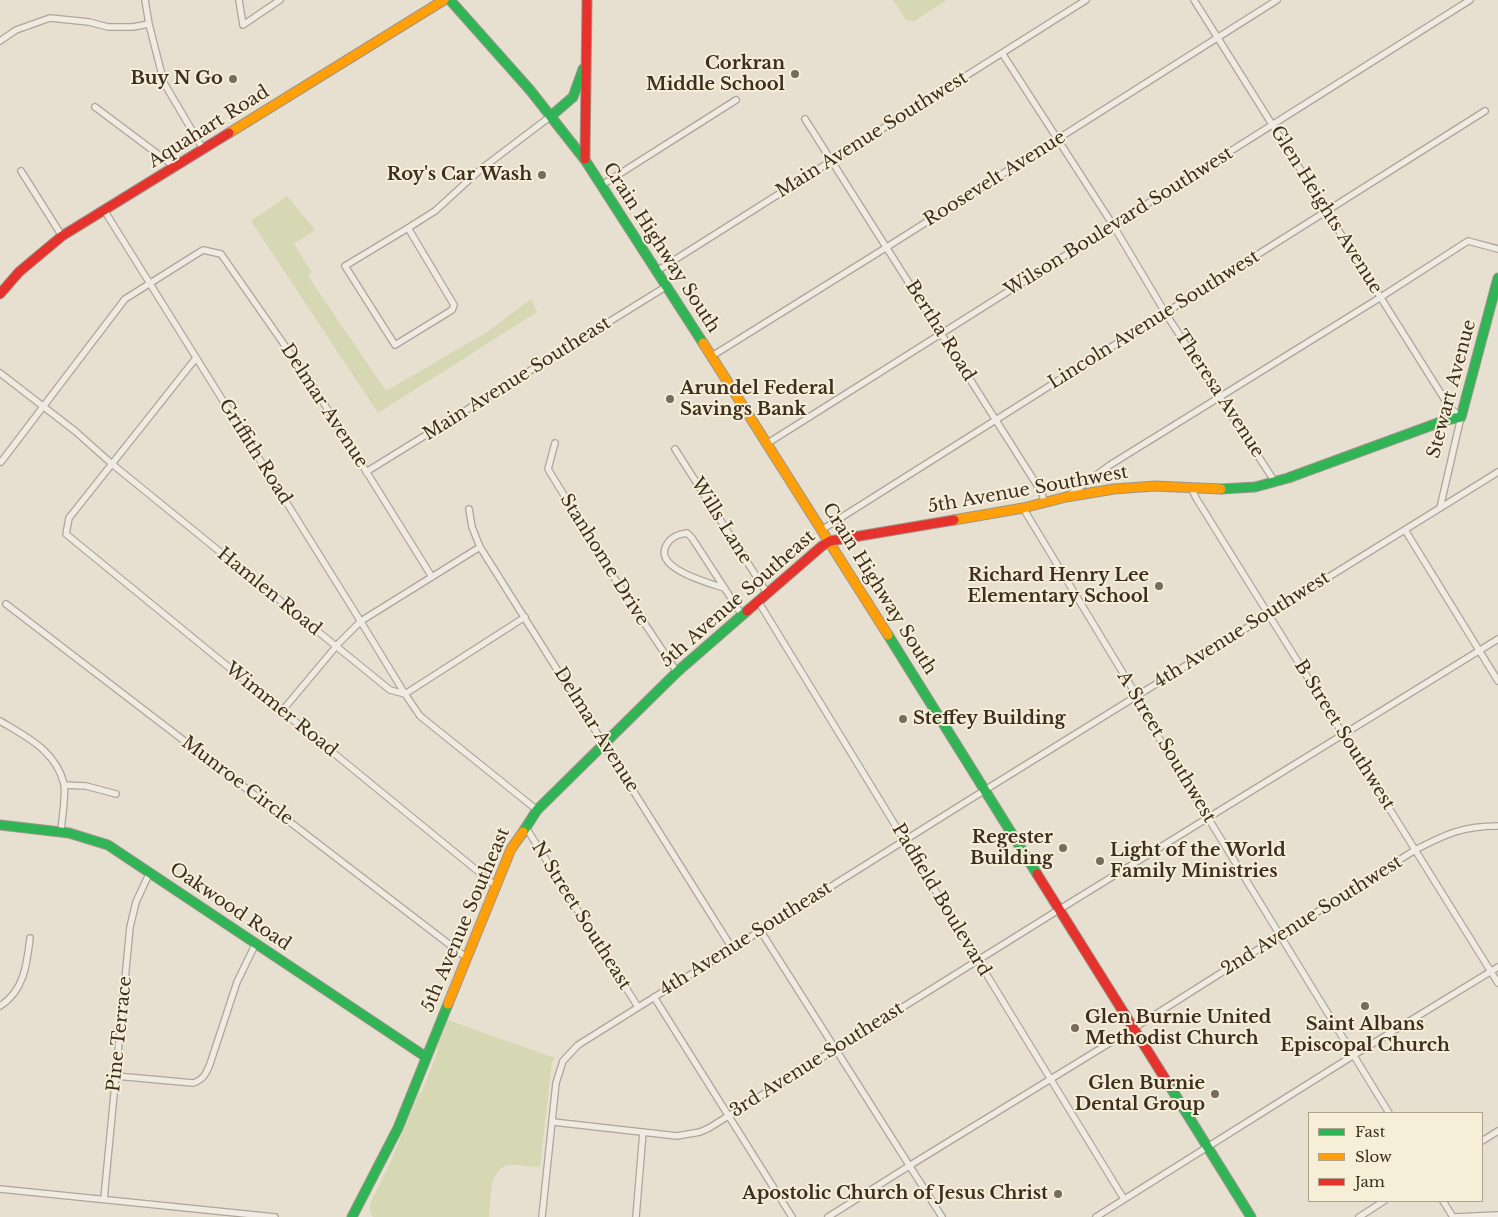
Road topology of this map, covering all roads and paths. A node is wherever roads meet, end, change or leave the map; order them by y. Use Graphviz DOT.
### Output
graph roads {
  1 [pos="144,0"];
  2 [pos="239,0"];
  3 [pos="280,0"];
  4 [pos="444,0"];
  5 [pos="450,0"];
  6 [pos="587,0"];
  7 [pos="1086,0"];
  8 [pos="1194,0"];
  9 [pos="1277,0"];
  10 [pos="1470,0"];
  11 [pos="148,24"];
  12 [pos="1217,37"];
  13 [pos="0,41"];
  14 [pos="1002,53"];
  15 [pos="586,54"];
  16 [pos="736,100"];
  17 [pos="95,107"];
  18 [pos="1485,111"];
  19 [pos="552,116"];
  20 [pos="805,119"];
  21 [pos="1273,125"];
  22 [pos="1057,140"];
  23 [pos="203,150"];
  24 [pos="585,159"];
  25 [pos="832,160"];
  26 [pos="175,167"];
  27 [pos="21,171"];
  28 [pos="602,185"];
  29 [pos="104,210"];
  30 [pos="1328,211"];
  31 [pos="1113,225"];
  32 [pos="408,228"];
  33 [pos="62,236"];
  34 [pos="887,247"];
  35 [pos="1498,248"];
  36 [pos="657,271"];
  37 [pos="1498,278"];
  38 [pos="149,283"];
  39 [pos="667,286"];
  40 [pos="0,294"];
  41 [pos="1381,297"];
  42 [pos="1166,314"];
  43 [pos="942,334"];
  44 [pos="712,356"];
  45 [pos="196,358"];
  46 [pos="0,373"];
  47 [pos="1221,396"];
  48 [pos="42,406"];
  49 [pos="1461,417"];
  50 [pos="996,419"];
  51 [pos="555,443"];
  52 [pos="768,443"];
  53 [pos="675,449"];
  54 [pos="1,462"];
  55 [pos="112,464"];
  56 [pos="366,472"];
  57 [pos="1498,472"];
  58 [pos="1275,482"];
  59 [pos="1191,487"];
  60 [pos="1066,497"];
  61 [pos="1044,502"];
  62 [pos="1023,508"];
  63 [pos="1440,508"];
  64 [pos="469,510"];
  65 [pos="823,529"];
  66 [pos="1405,530"];
  67 [pos="830,541"];
  68 [pos="480,547"];
  69 [pos="432,577"];
  70 [pos="724,588"];
  71 [pos="767,593"];
  72 [pos="758,601"];
  73 [pos="6,604"];
  74 [pos="1268,614"];
  75 [pos="742,615"];
  76 [pos="526,617"];
  77 [pos="361,621"];
  78 [pos="1498,639"];
  79 [pos="336,646"];
  80 [pos="1480,650"];
  81 [pos="676,672"];
  82 [pos="1498,682"];
  83 [pos="405,694"];
  84 [pos="1136,696"];
  85 [pos="282,711"];
  86 [pos="0,722"];
  87 [pos="1343,734"];
  88 [pos="604,743"];
  89 [pos="64,785"];
  90 [pos="986,789"];
  91 [pos="116,794"];
  92 [pos="537,810"];
  93 [pos="1208,818"];
  94 [pos="0,824"];
  95 [pos="524,826"];
  96 [pos="1498,826"];
  97 [pos="61,831"];
  98 [pos="904,840"];
  99 [pos="1415,850"];
  100 [pos="150,872"];
  101 [pos="496,886"];
  102 [pos="1060,909"];
  103 [pos="760,930"];
  104 [pos="1281,936"];
  105 [pos="30,938"];
  106 [pos="256,943"];
  107 [pos="732,948"];
  108 [pos="468,958"];
  109 [pos="977,960"];
  110 [pos="1498,967"];
  111 [pos="1490,971"];
  112 [pos="1498,983"];
  113 [pos="654,997"];
  114 [pos="0,1006"];
  115 [pos="638,1007"];
  116 [pos="1134,1028"];
  117 [pos="835,1048"];
  118 [pos="1354,1055"];
  119 [pos="426,1057"];
  120 [pos="116,1076"];
  121 [pos="1050,1079"];
  122 [pos="1388,1112"];
  123 [pos="728,1116"];
  124 [pos="552,1122"];
  125 [pos="1498,1131"];
  126 [pos="644,1132"];
  127 [pos="1483,1139"];
  128 [pos="1207,1146"];
  129 [pos="909,1166"];
  130 [pos="0,1189"];
  131 [pos="104,1199"];
  132 [pos="1124,1199"];
  133 [pos="1382,1202"];
  134 [pos="1444,1202"];
  135 [pos="1498,1214"];
  136 [pos="275,1217"];
  137 [pos="352,1217"];
  138 [pos="542,1217"];
  139 [pos="636,1217"];
  140 [pos="792,1217"];
  141 [pos="828,1217"];
  142 [pos="942,1217"];
  143 [pos="1096,1217"];
  144 [pos="1251,1217"];
  145 [pos="1358,1217"];
  146 [pos="1453,1217"];
  1 -- 11 [label="street"];
  2 -- 3 [label="street"];
  4 -- 23 [label="street, Aquahart Road"];
  5 -- 19 [label="street, Crain Highway South"];
  6 -- 15 [label="street"];
  7 -- 14 [label="street, Main Avenue Southwest"];
  8 -- 12 [label="street, Glen Heights Avenue"];
  9 -- 12 [label="street, Roosevelt Avenue"];
  10 -- 21 [label="street, Wilson Boulevard Southwest"];
  11 -- 13 [label="street"];
  11 -- 23 [label="street"];
  12 -- 21 [label="street, Glen Heights Avenue"];
  12 -- 22 [label="street, Roosevelt Avenue"];
  14 -- 22 [label="street, Theresa Avenue"];
  14 -- 25 [label="street, Main Avenue Southwest"];
  15 -- 19 [label="street"];
  15 -- 24 [label="street"];
  16 -- 28 [label="street"];
  17 -- 26 [label="street"];
  18 -- 30 [label="street, Lincoln Avenue Southwest"];
  19 -- 24 [label="street, Crain Highway South"];
  19 -- 32 [label="street"];
  20 -- 25 [label="street, Bertha Road"];
  21 -- 30 [label="street, Glen Heights Avenue"];
  21 -- 31 [label="street, Wilson Boulevard Southwest"];
  22 -- 31 [label="street, Theresa Avenue"];
  22 -- 34 [label="street, Roosevelt Avenue"];
  23 -- 26 [label="street, Aquahart Road"];
  24 -- 28 [label="street, Crain Highway South"];
  25 -- 34 [label="street, Bertha Road"];
  25 -- 36 [label="street, Main Avenue Southwest"];
  26 -- 29 [label="street, Aquahart Road"];
  27 -- 33 [label="street"];
  28 -- 36 [label="street, Crain Highway South"];
  29 -- 33 [label="street, Aquahart Road"];
  29 -- 38 [label="street, Griffith Road"];
  30 -- 41 [label="street, Glen Heights Avenue"];
  30 -- 42 [label="street, Lincoln Avenue Southwest"];
  31 -- 42 [label="street, Theresa Avenue"];
  31 -- 43 [label="street, Wilson Boulevard Southwest"];
  32 -- 32 [label="street"];
  33 -- 40 [label="street, Aquahart Road"];
  34 -- 43 [label="street, Bertha Road"];
  34 -- 44 [label="street, Roosevelt Avenue"];
  35 -- 41 [label="street"];
  36 -- 39 [label="street, Crain Highway South"];
  37 -- 49 [label="street, Stewart Avenue"];
  38 -- 45 [label="street, Griffith Road"];
  38 -- 48 [label="street"];
  38 -- 56 [label="street, Delmar Avenue"];
  39 -- 44 [label="street, Crain Highway South"];
  39 -- 56 [label="street, Main Avenue Southeast"];
  41 -- 47 [label="street"];
  41 -- 49 [label="street, Glen Heights Avenue"];
  42 -- 47 [label="street, Theresa Avenue"];
  42 -- 50 [label="street, Lincoln Avenue Southwest"];
  43 -- 50 [label="street, Bertha Road"];
  43 -- 52 [label="street, Wilson Boulevard Southwest"];
  44 -- 52 [label="street, Crain Highway South"];
  45 -- 55 [label="street"];
  45 -- 77 [label="street, Griffith Road"];
  46 -- 48 [label="street, Hamlen Road"];
  47 -- 58 [label="street, Theresa Avenue"];
  47 -- 60 [label="street"];
  48 -- 54 [label="street"];
  48 -- 55 [label="street, Hamlen Road"];
  49 -- 58 [label="street, 5th Avenue Southwest"];
  49 -- 63 [label="street, Stewart Avenue"];
  50 -- 61 [label="street, Bertha Road"];
  50 -- 65 [label="street, Lincoln Avenue Southwest"];
  51 -- 81 [label="street, Stanhome Drive"];
  52 -- 65 [label="street, Crain Highway South"];
  53 -- 71 [label="street, Wills Lane"];
  55 -- 79 [label="street, Hamlen Road"];
  55 -- 85 [label="street, Wimmer Road"];
  56 -- 69 [label="street, Delmar Avenue"];
  57 -- 63 [label="street, 4th Avenue Southwest"];
  58 -- 59 [label="street, 5th Avenue Southwest"];
  59 -- 60 [label="street, 5th Avenue Southwest"];
  59 -- 74 [label="street, B Street Southwest"];
  60 -- 61 [label="street, 5th Avenue Southwest"];
  61 -- 62 [label="street, 5th Avenue Southwest"];
  62 -- 67 [label="street, 5th Avenue Southwest"];
  62 -- 84 [label="street, A Street Southwest"];
  63 -- 66 [label="street, 4th Avenue Southwest"];
  64 -- 68 [label="street, Delmar Avenue"];
  65 -- 67 [label="street, Crain Highway South"];
  66 -- 74 [label="street, 4th Avenue Southwest"];
  66 -- 80 [label="street"];
  67 -- 71 [label="street, 5th Avenue Southeast"];
  67 -- 90 [label="street, Crain Highway South"];
  68 -- 69 [label="street"];
  68 -- 76 [label="street, Delmar Avenue"];
  69 -- 77 [label="street"];
  70 -- 70 [label="street, Wills Lane"];
  70 -- 75 [label="street, Wills Lane"];
  71 -- 72 [label="street, 5th Avenue Southeast"];
  72 -- 75 [label="street, 5th Avenue Southeast"];
  72 -- 98 [label="street, Padfield Boulevard"];
  73 -- 108 [label="street, Munroe Circle"];
  74 -- 84 [label="street, 4th Avenue Southwest"];
  74 -- 87 [label="street, B Street Southwest"];
  75 -- 81 [label="street, 5th Avenue Southeast"];
  76 -- 83 [label="street"];
  76 -- 88 [label="street, Delmar Avenue"];
  77 -- 79 [label="street"];
  77 -- 83 [label="street, Griffith Road"];
  78 -- 80 [label="street, 3rd Avenue Southeast"];
  79 -- 83 [label="street, Hamlen Road"];
  79 -- 85 [label="street"];
  80 -- 82 [label="street"];
  80 -- 87 [label="street, 3rd Avenue Southeast"];
  81 -- 88 [label="street, 5th Avenue Southeast"];
  83 -- 92 [label="street"];
  84 -- 90 [label="street, 4th Avenue Southwest"];
  84 -- 93 [label="street, A Street Southwest"];
  85 -- 101 [label="street, Wimmer Road"];
  86 -- 89 [label="street"];
  87 -- 93 [label="street, 3rd Avenue Southeast"];
  87 -- 99 [label="street, B Street Southwest"];
  88 -- 92 [label="street, 5th Avenue Southeast"];
  88 -- 107 [label="street, Delmar Avenue"];
  89 -- 91 [label="street"];
  89 -- 97 [label="street"];
  90 -- 98 [label="street, 4th Avenue Southeast"];
  90 -- 102 [label="street, Crain Highway South"];
  92 -- 95 [label="street, 5th Avenue Southeast"];
  93 -- 102 [label="street, 3rd Avenue Southeast"];
  93 -- 104 [label="street, A Street Southwest"];
  94 -- 97 [label="street, Oakwood Road"];
  95 -- 101 [label="street, 5th Avenue Southeast"];
  95 -- 115 [label="street, N Street Southeast"];
  96 -- 99 [label="street, 2nd Avenue Southwest"];
  97 -- 100 [label="street, Oakwood Road"];
  98 -- 103 [label="street, 4th Avenue Southeast"];
  98 -- 109 [label="street, Padfield Boulevard"];
  99 -- 104 [label="street, 2nd Avenue Southwest"];
  99 -- 111 [label="street, B Street Southwest"];
  100 -- 106 [label="street, Oakwood Road"];
  100 -- 120 [label="street, Pine Terrace"];
  101 -- 108 [label="street, 5th Avenue Southeast"];
  102 -- 109 [label="street, 3rd Avenue Southeast"];
  102 -- 116 [label="street, Crain Highway South"];
  103 -- 107 [label="street, 4th Avenue Southeast"];
  103 -- 117 [label="street"];
  104 -- 116 [label="street, 2nd Avenue Southwest"];
  104 -- 118 [label="street, A Street Southwest"];
  105 -- 114 [label="street"];
  106 -- 119 [label="street, Oakwood Road"];
  106 -- 120 [label="street"];
  107 -- 113 [label="street, 4th Avenue Southeast"];
  108 -- 119 [label="street, 5th Avenue Southeast"];
  109 -- 117 [label="street, 3rd Avenue Southeast"];
  109 -- 121 [label="street, Padfield Boulevard"];
  110 -- 111 [label="street"];
  111 -- 112 [label="street, B Street Southwest"];
  111 -- 118 [label="street"];
  113 -- 115 [label="street, 4th Avenue Southeast"];
  113 -- 123 [label="street, N Street Southeast"];
  115 -- 124 [label="street, 4th Avenue Southeast"];
  116 -- 121 [label="street, 2nd Avenue Southwest"];
  116 -- 128 [label="street, Crain Highway South"];
  117 -- 123 [label="street, 3rd Avenue Southeast"];
  117 -- 129 [label="street"];
  118 -- 122 [label="street, A Street Southwest"];
  118 -- 128 [label="street"];
  119 -- 137 [label="street, 5th Avenue Southeast"];
  120 -- 131 [label="street, Pine Terrace"];
  121 -- 129 [label="street, 2nd Avenue Southwest"];
  121 -- 132 [label="street, Padfield Boulevard"];
  123 -- 126 [label="street, 3rd Avenue Southeast"];
  123 -- 140 [label="street, N Street Southeast"];
  124 -- 126 [label="street, 3rd Avenue Southeast"];
  124 -- 138 [label="street, 4th Avenue Southeast"];
  125 -- 127 [label="street"];
  126 -- 139 [label="street"];
  128 -- 132 [label="street"];
  128 -- 144 [label="street, Crain Highway South"];
  129 -- 141 [label="street, 2nd Avenue Southwest"];
  129 -- 142 [label="street"];
  130 -- 131 [label="street"];
  131 -- 136 [label="street"];
  132 -- 143 [label="street"];
  133 -- 145 [label="street"];
  134 -- 146 [label="street"];
  135 -- 146 [label="street"];
}
